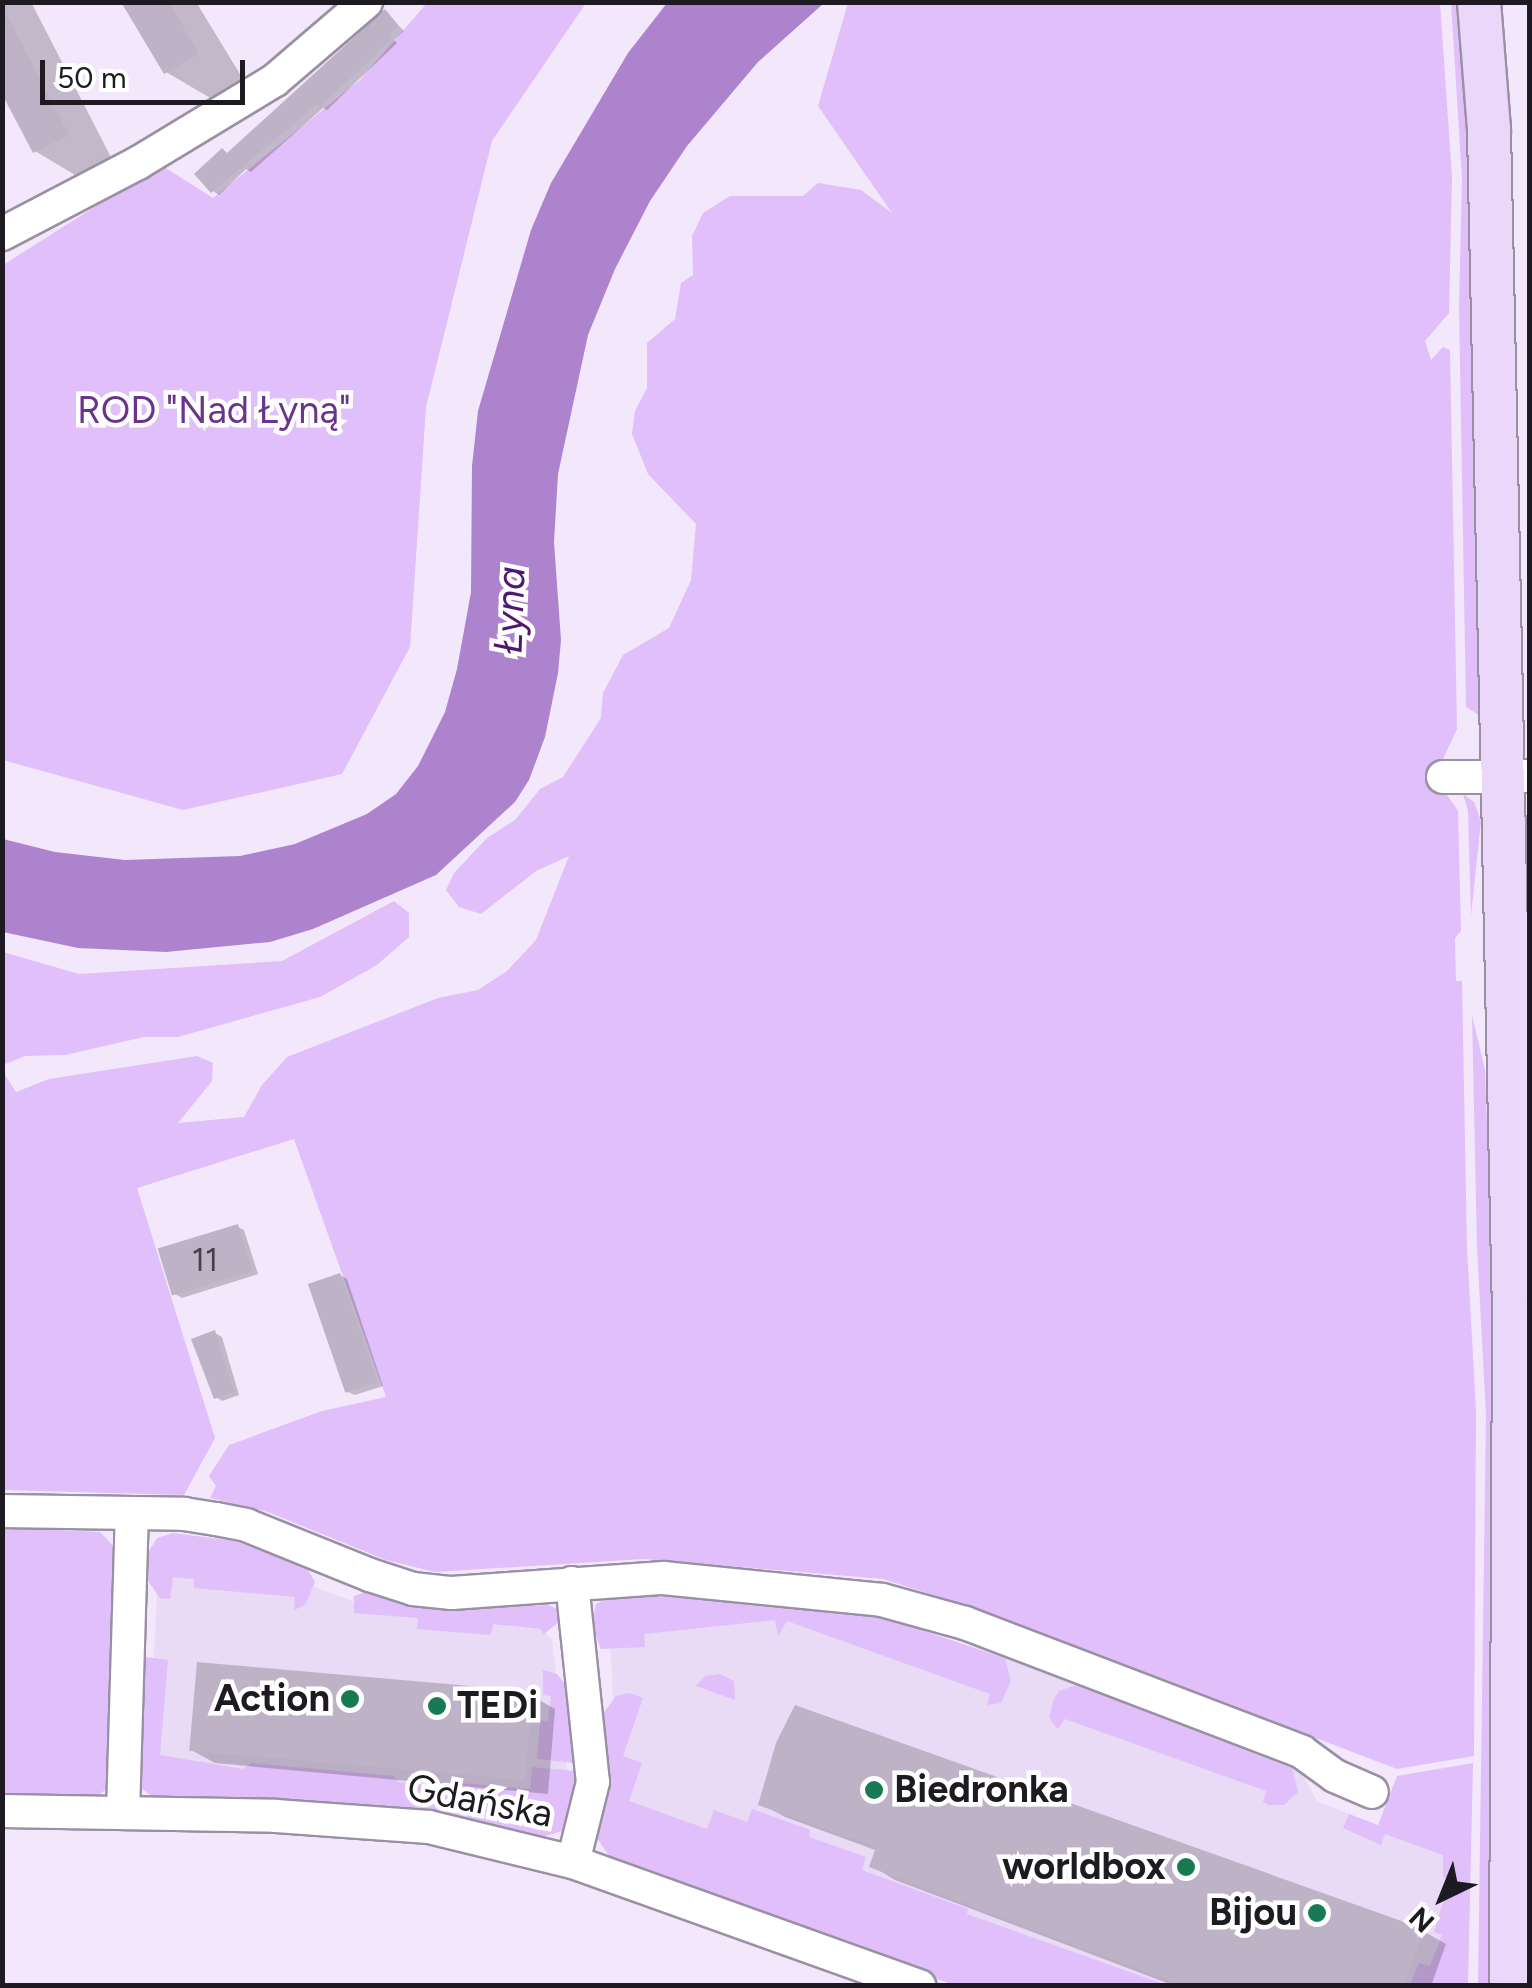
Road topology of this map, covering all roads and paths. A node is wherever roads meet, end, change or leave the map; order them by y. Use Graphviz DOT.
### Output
graph roads {
  1 [pos="366,2"];
  2 [pos="1479,2"];
  3 [pos="2,234"];
  4 [pos="1517,776"];
  5 [pos="1444,777"];
  6 [pos="2,1511"];
  7 [pos="132,1515"];
  8 [pos="572,1583"];
  9 [pos="1372,1792"];
  10 [pos="2,1811"];
  11 [pos="123,1813"];
  12 [pos="573,1862"];
  13 [pos="1509,1981"];
  14 [pos="920,1986"];
  1 -- 3 [label="street"];
  2 -- 4 [label="main road"];
  4 -- 5 [label="street"];
  4 -- 13 [label="main road"];
  6 -- 7 [label="street"];
  7 -- 8 [label="street"];
  7 -- 11 [label="street"];
  8 -- 9 [label="street"];
  8 -- 12 [label="street"];
  10 -- 11 [label="street, Gdańska"];
  11 -- 12 [label="street, Gdańska"];
  12 -- 14 [label="street, Gdańska"];
}
